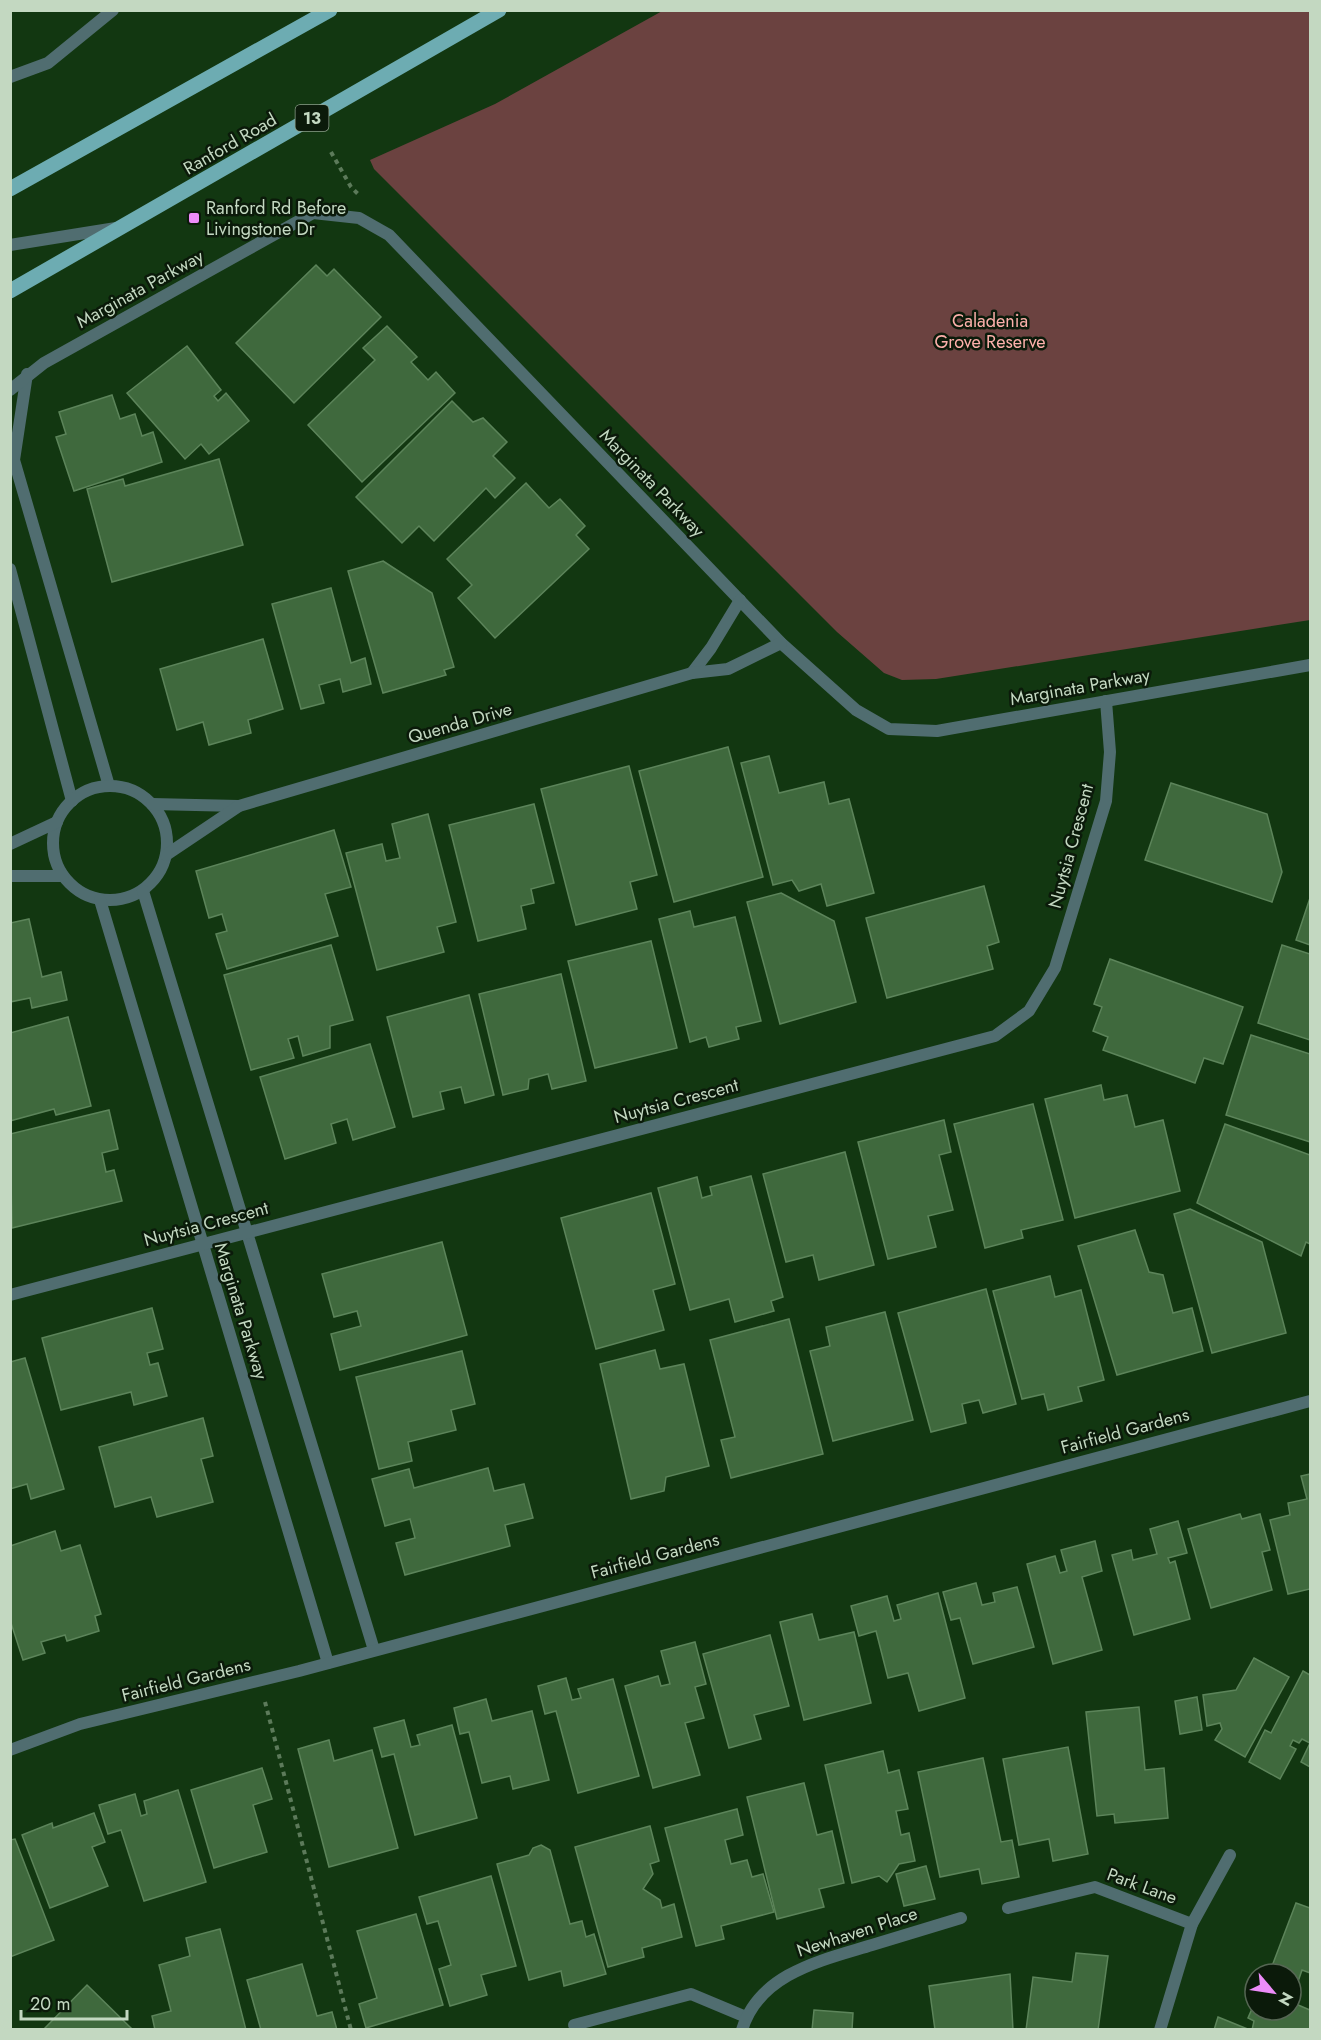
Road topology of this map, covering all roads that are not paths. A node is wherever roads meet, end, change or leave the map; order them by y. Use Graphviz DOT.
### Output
graph roads {
  1 [pos="113,10"];
  2 [pos="330,10"];
  3 [pos="499,10"];
  4 [pos="10,77"];
  5 [pos="42,172"];
  6 [pos="10,182"];
  7 [pos="10,189"];
  8 [pos="126,226"];
  9 [pos="10,245"];
  10 [pos="10,291"];
  11 [pos="27,374"];
  12 [pos="10,390"];
  13 [pos="10,569"];
  14 [pos="740,600"];
  15 [pos="781,643"];
  16 [pos="1311,664"];
  17 [pos="692,673"];
  18 [pos="1106,701"];
  19 [pos="109,786"];
  20 [pos="72,801"];
  21 [pos="152,804"];
  22 [pos="238,806"];
  23 [pos="57,822"];
  24 [pos="10,844"];
  25 [pos="166,855"];
  26 [pos="10,876"];
  27 [pos="63,876"];
  28 [pos="142,891"];
  29 [pos="100,900"];
  30 [pos="247,1232"];
  31 [pos="202,1244"];
  32 [pos="10,1295"];
  33 [pos="1311,1401"];
  34 [pos="374,1650"];
  35 [pos="328,1663"];
  36 [pos="10,1750"];
  37 [pos="1230,1856"];
  38 [pos="1008,1908"];
  39 [pos="961,1918"];
  40 [pos="1192,1924"];
  41 [pos="744,2024"];
  42 [pos="574,2025"];
  43 [pos="1160,2030"];
  1 -- 4 [label="street"];
  2 -- 5 [label="main road"];
  3 -- 8 [label="main road, Ranford Road / 13"];
  5 -- 6 [label="street"];
  5 -- 7 [label="main road"];
  8 -- 9 [label="street"];
  8 -- 10 [label="main road, Ranford Road / 13"];
  11 -- 12 [label="street, Marginata Parkway"];
  11 -- 14 [label="street, Marginata Parkway"];
  11 -- 19 [label="street"];
  13 -- 20 [label="street"];
  14 -- 15 [label="street, Marginata Parkway"];
  14 -- 17 [label="street"];
  15 -- 17 [label="street, Quenda Drive"];
  15 -- 18 [label="street, Marginata Parkway"];
  16 -- 18 [label="street, Marginata Parkway"];
  17 -- 22 [label="street, Quenda Drive"];
  18 -- 30 [label="street, Nuytsia Crescent"];
  19 -- 20 [label="street"];
  19 -- 21 [label="street"];
  20 -- 23 [label="street"];
  21 -- 22 [label="street, Quenda Drive"];
  21 -- 25 [label="street"];
  22 -- 25 [label="street, Quenda Drive"];
  23 -- 24 [label="street"];
  23 -- 27 [label="street"];
  25 -- 28 [label="street"];
  26 -- 27 [label="street"];
  27 -- 29 [label="street"];
  28 -- 29 [label="street"];
  28 -- 30 [label="street, Marginata Parkway"];
  29 -- 31 [label="street, Marginata Parkway"];
  30 -- 31 [label="street, Nuytsia Crescent"];
  30 -- 34 [label="street, Marginata Parkway"];
  31 -- 32 [label="street, Nuytsia Crescent"];
  31 -- 35 [label="street, Marginata Parkway"];
  33 -- 34 [label="street, Fairfield Gardens"];
  34 -- 35 [label="street, Fairfield Gardens"];
  35 -- 36 [label="street, Fairfield Gardens"];
  37 -- 40 [label="street, Park Lane"];
  38 -- 40 [label="street, Park Lane"];
  39 -- 41 [label="street, Newhaven Place"];
  40 -- 43 [label="street, Park Lane"];
  41 -- 42 [label="street, Newhaven Place"];
}
